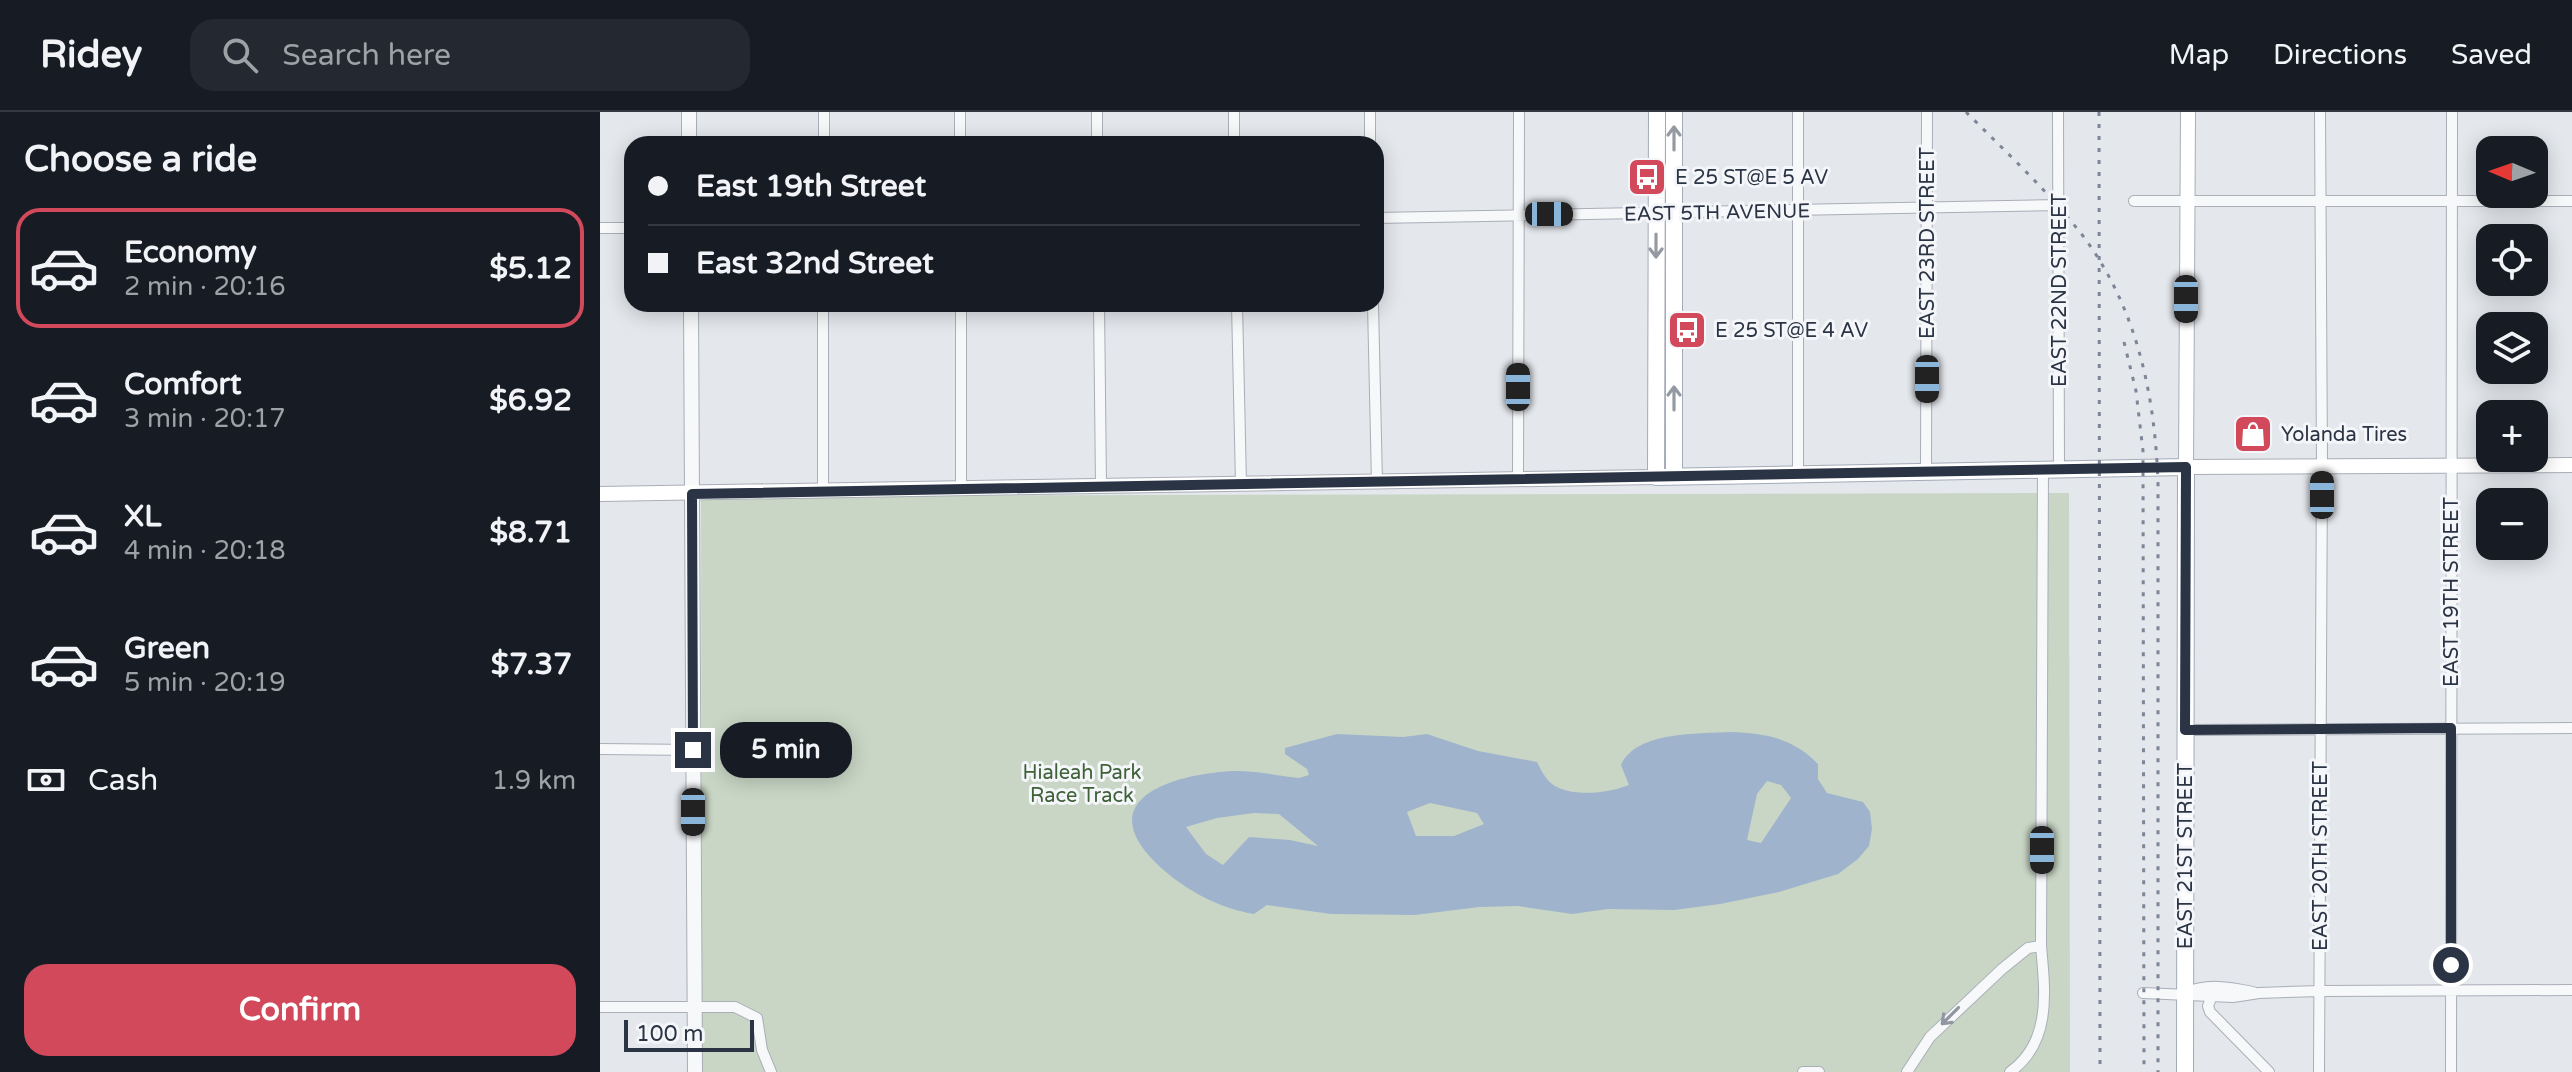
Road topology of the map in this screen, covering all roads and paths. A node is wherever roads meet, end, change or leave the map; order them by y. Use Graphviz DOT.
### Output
graph roads {
  1 [pos="689,112"];
  2 [pos="824,112"];
  3 [pos="960,112"];
  4 [pos="1097,112"];
  5 [pos="1234,112"];
  6 [pos="1370,112"];
  7 [pos="1519,112"];
  8 [pos="1657,112"];
  9 [pos="1674,112"];
  10 [pos="1798,112"];
  11 [pos="1927,112"];
  12 [pos="2058,112"];
  13 [pos="2188,112"];
  14 [pos="2320,112"];
  15 [pos="2452,112"];
  16 [pos="689,136"];
  17 [pos="824,136"];
  18 [pos="960,136"];
  19 [pos="1097,136"];
  20 [pos="1234,136"];
  21 [pos="1370,136"];
  22 [pos="2134,201"];
  23 [pos="2187,201"];
  24 [pos="2319,201"];
  25 [pos="2451,201"];
  26 [pos="2572,201"];
  27 [pos="2058,205"];
  28 [pos="1927,207"];
  29 [pos="1797,211"];
  30 [pos="1675,213"];
  31 [pos="1518,214"];
  32 [pos="1656,214"];
  33 [pos="1384,218"];
  34 [pos="600,228"];
  35 [pos="624,228"];
  36 [pos="691,312"];
  37 [pos="823,312"];
  38 [pos="961,312"];
  39 [pos="1099,312"];
  40 [pos="1237,312"];
  41 [pos="1373,312"];
  42 [pos="2322,465"];
  43 [pos="2451,465"];
  44 [pos="2572,465"];
  45 [pos="2186,467"];
  46 [pos="2051,468"];
  47 [pos="1926,470"];
  48 [pos="1798,474"];
  49 [pos="1674,476"];
  50 [pos="1656,477"];
  51 [pos="1518,480"];
  52 [pos="1377,483"];
  53 [pos="1241,484"];
  54 [pos="1101,486"];
  55 [pos="961,489"];
  56 [pos="823,491"];
  57 [pos="600,494"];
  58 [pos="692,494"];
  59 [pos="2451,728"];
  60 [pos="2572,728"];
  61 [pos="2321,729"];
  62 [pos="2185,730"];
  63 [pos="600,749"];
  64 [pos="693,750"];
  65 [pos="2041,946"];
  66 [pos="2572,990"];
  67 [pos="2320,991"];
  68 [pos="2452,992"];
  69 [pos="2143,993"];
  70 [pos="2185,993"];
  71 [pos="2259,993"];
  72 [pos="2211,998"];
  73 [pos="600,1007"];
  74 [pos="693,1007"];
  75 [pos="695,1072"];
  76 [pos="771,1072"];
  77 [pos="1803,1072"];
  78 [pos="1819,1072"];
  79 [pos="1907,1072"];
  80 [pos="2010,1072"];
  81 [pos="2185,1072"];
  82 [pos="2269,1072"];
  83 [pos="2319,1072"];
  84 [pos="2451,1072"];
  1 -- 16 [label="street"];
  2 -- 17 [label="street"];
  3 -- 18 [label="street"];
  4 -- 19 [label="street"];
  5 -- 20 [label="street"];
  6 -- 21 [label="street"];
  7 -- 31 [label="street"];
  8 -- 32 [label="main road"];
  30 -- 9 [label="main road, one-way"];
  10 -- 29 [label="street"];
  11 -- 28 [label="street, EAST 23RD STREET"];
  12 -- 27 [label="street, EAST 22ND STREET"];
  13 -- 23 [label="main road, EAST 21ST STREET"];
  14 -- 24 [label="street, EAST 20TH STREET"];
  15 -- 25 [label="street, EAST 19TH STREET"];
  22 -- 23 [label="street"];
  23 -- 24 [label="street"];
  23 -- 45 [label="main road, EAST 21ST STREET"];
  24 -- 25 [label="street"];
  24 -- 42 [label="street, EAST 20TH STREET"];
  25 -- 26 [label="street"];
  25 -- 43 [label="street, EAST 19TH STREET"];
  27 -- 28 [label="street, EAST 5TH AVENUE"];
  27 -- 46 [label="street, EAST 22ND STREET"];
  28 -- 29 [label="street, EAST 5TH AVENUE"];
  28 -- 47 [label="street, EAST 23RD STREET"];
  29 -- 30 [label="street, EAST 5TH AVENUE"];
  29 -- 48 [label="street"];
  30 -- 32 [label="street, EAST 5TH AVENUE"];
  49 -- 30 [label="main road, one-way"];
  31 -- 32 [label="street, EAST 5TH AVENUE"];
  31 -- 33 [label="street, EAST 5TH AVENUE"];
  31 -- 51 [label="street"];
  32 -- 50 [label="main road, one-way"];
  34 -- 35 [label="street"];
  36 -- 58 [label="street"];
  37 -- 56 [label="street"];
  38 -- 55 [label="street"];
  39 -- 54 [label="street"];
  40 -- 53 [label="street"];
  41 -- 52 [label="street"];
  42 -- 43 [label="main road"];
  42 -- 45 [label="main road"];
  42 -- 61 [label="street, EAST 20TH STREET"];
  43 -- 44 [label="main road"];
  43 -- 59 [label="street, EAST 19TH STREET"];
  45 -- 46 [label="main road"];
  45 -- 62 [label="main road, EAST 21ST STREET"];
  46 -- 47 [label="main road"];
  46 -- 65 [label="street, EAST 22ND STREET"];
  47 -- 48 [label="main road"];
  48 -- 49 [label="main road"];
  49 -- 50 [label="main road"];
  50 -- 51 [label="main road"];
  51 -- 52 [label="main road"];
  52 -- 53 [label="main road"];
  53 -- 54 [label="main road"];
  54 -- 55 [label="main road"];
  55 -- 56 [label="main road"];
  56 -- 58 [label="main road"];
  57 -- 58 [label="main road"];
  58 -- 64 [label="street"];
  59 -- 60 [label="street"];
  59 -- 61 [label="street"];
  59 -- 68 [label="street, EAST 19TH STREET"];
  61 -- 62 [label="street"];
  61 -- 67 [label="street, EAST 20TH STREET"];
  62 -- 70 [label="main road, EAST 21ST STREET"];
  63 -- 64 [label="street"];
  64 -- 74 [label="street"];
  65 -- 79 [label="street, one-way"];
  65 -- 80 [label="street, EAST 22ND STREET"];
  66 -- 68 [label="street"];
  67 -- 68 [label="street"];
  67 -- 71 [label="street"];
  67 -- 83 [label="street, EAST 20TH STREET"];
  68 -- 84 [label="street, EAST 19TH STREET"];
  69 -- 70 [label="street"];
  70 -- 71 [label="street"];
  70 -- 72 [label="street"];
  70 -- 81 [label="main road, EAST 21ST STREET"];
  71 -- 72 [label="street"];
  72 -- 82 [label="street"];
  73 -- 74 [label="street"];
  74 -- 75 [label="street"];
  74 -- 76 [label="street"];
  77 -- 78 [label="street"];
}
